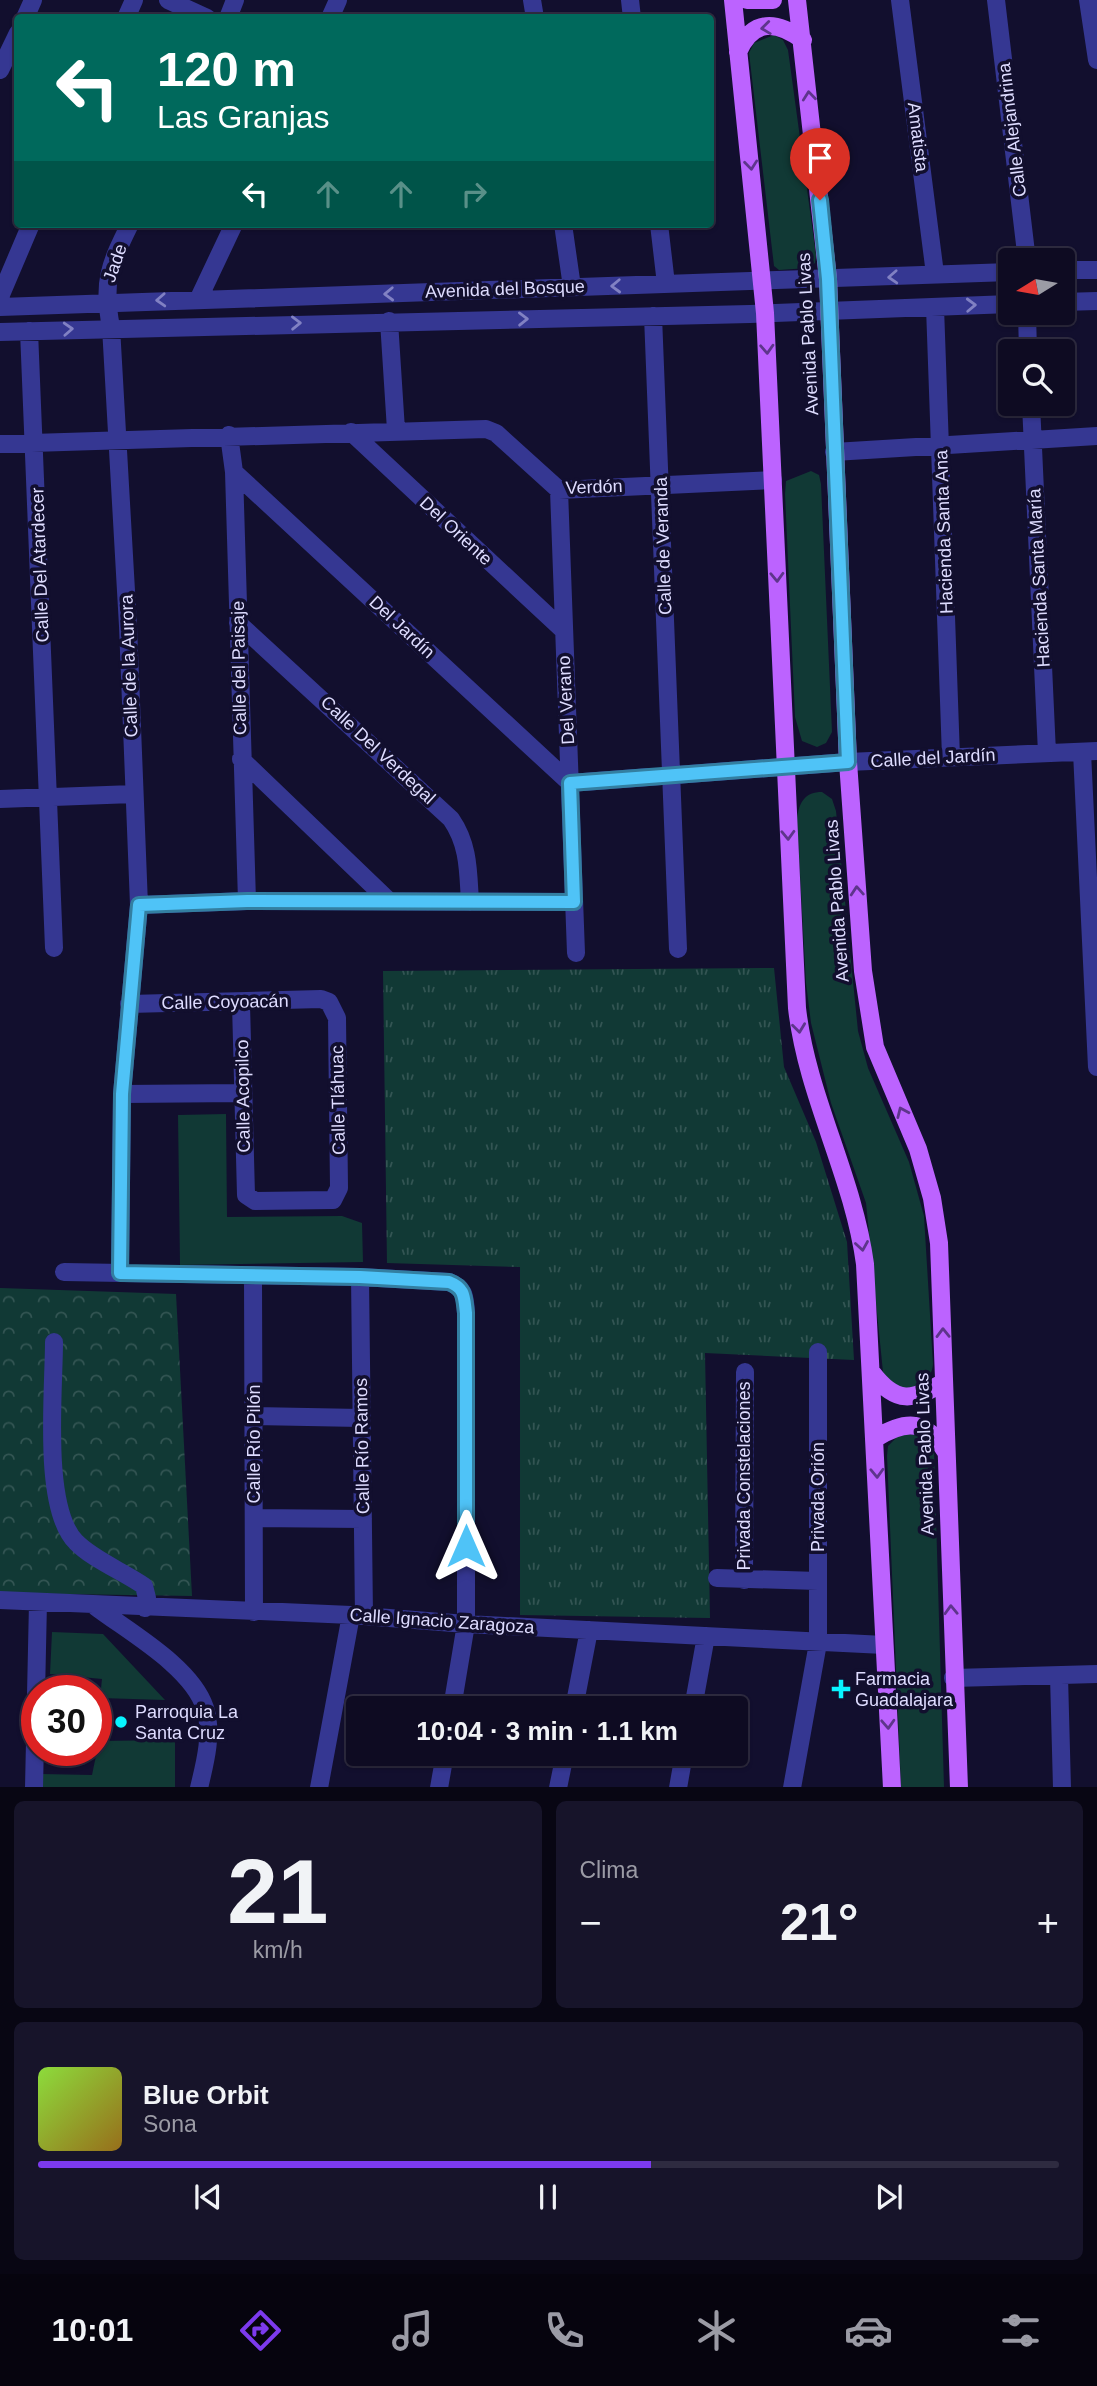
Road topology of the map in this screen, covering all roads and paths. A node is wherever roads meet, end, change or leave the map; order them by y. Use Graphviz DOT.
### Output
graph roads {
  1 [pos="168,0"];
  2 [pos="733,0"];
  3 [pos="747,0"];
  4 [pos="773,0"];
  5 [pos="797,0"];
  6 [pos="900,0"];
  7 [pos="996,0"];
  8 [pos="1088,0"];
  9 [pos="198,14"];
  10 [pos="803,40"];
  11 [pos="14,41"];
  12 [pos="738,52"];
  13 [pos="1097,60"];
  14 [pos="0,70"];
  15 [pos="29,228"];
  16 [pos="128,228"];
  17 [pos="232,228"];
  18 [pos="564,228"];
  19 [pos="659,228"];
  20 [pos="1025,248"];
  21 [pos="1075,270"];
  22 [pos="1097,270"];
  23 [pos="998,272"];
  24 [pos="935,274"];
  25 [pos="828,279"];
  26 [pos="762,281"];
  27 [pos="666,284"];
  28 [pos="572,287"];
  29 [pos="0,297"];
  30 [pos="199,298"];
  31 [pos="1097,301"];
  32 [pos="106,302"];
  33 [pos="1075,302"];
  34 [pos="998,304"];
  35 [pos="0,307"];
  36 [pos="935,307"];
  37 [pos="829,311"];
  38 [pos="765,313"];
  39 [pos="653,316"];
  40 [pos="389,321"];
  41 [pos="111,327"];
  42 [pos="29,331"];
  43 [pos="0,332"];
  44 [pos="1031,416"];
  45 [pos="396,430"];
  46 [pos="351,432"];
  47 [pos="229,435"];
  48 [pos="1097,436"];
  49 [pos="117,441"];
  50 [pos="1032,441"];
  51 [pos="36,442"];
  52 [pos="0,444"];
  53 [pos="941,445"];
  54 [pos="834,452"];
  55 [pos="234,472"];
  56 [pos="773,480"];
  57 [pos="662,485"];
  58 [pos="559,490"];
  59 [pos="238,623"];
  60 [pos="562,629"];
  61 [pos="1089,752"];
  62 [pos="1047,753"];
  63 [pos="951,757"];
  64 [pos="241,759"];
  65 [pos="848,762"];
  66 [pos="786,767"];
  67 [pos="671,777"];
  68 [pos="570,783"];
  69 [pos="133,794"];
  70 [pos="0,799"];
  71 [pos="49,799"];
  72 [pos="247,901"];
  73 [pos="389,901"];
  74 [pos="470,902"];
  75 [pos="574,902"];
  76 [pos="139,905"];
  77 [pos="54,947"];
  78 [pos="678,949"];
  79 [pos="576,953"];
  80 [pos="1095,968"];
  81 [pos="321,999"];
  82 [pos="129,1004"];
  83 [pos="241,1004"];
  84 [pos="1097,1068"];
  85 [pos="242,1093"];
  86 [pos="122,1094"];
  87 [pos="245,1189"];
  88 [pos="64,1272"];
  89 [pos="120,1273"];
  90 [pos="253,1277"];
  91 [pos="360,1277"];
  92 [pos="54,1342"];
  93 [pos="818,1352"];
  94 [pos="745,1372"];
  95 [pos="873,1374"];
  96 [pos="944,1382"];
  97 [pos="254,1416"];
  98 [pos="361,1418"];
  99 [pos="876,1438"];
  100 [pos="946,1452"];
  101 [pos="254,1518"];
  102 [pos="363,1519"];
  103 [pos="717,1578"];
  104 [pos="744,1580"];
  105 [pos="818,1581"];
  106 [pos="0,1600"];
  107 [pos="38,1602"];
  108 [pos="96,1607"];
  109 [pos="145,1608"];
  110 [pos="254,1612"];
  111 [pos="358,1615"];
  112 [pos="466,1624"];
  113 [pos="589,1630"];
  114 [pos="706,1636"];
  115 [pos="818,1643"];
  116 [pos="884,1645"];
  117 [pos="1097,1674"];
  118 [pos="1059,1676"];
  119 [pos="953,1678"];
  120 [pos="454,1696"];
  121 [pos="576,1696"];
  122 [pos="695,1696"];
  123 [pos="443,1766"];
  124 [pos="562,1766"];
  125 [pos="682,1766"];
  126 [pos="34,1787"];
  127 [pos="199,1787"];
  128 [pos="319,1787"];
  129 [pos="439,1787"];
  130 [pos="558,1787"];
  131 [pos="678,1787"];
  132 [pos="792,1787"];
  133 [pos="891,1787"];
  134 [pos="959,1787"];
  135 [pos="1062,1787"];
  1 -- 9 [label="street"];
  2 -- 12 [label="main road"];
  3 -- 4 [label="main road"];
  5 -- 10 [label="main road, Avenida Pablo Livas"];
  6 -- 24 [label="street, Amatista"];
  7 -- 20 [label="street, Calle Alejandrina"];
  8 -- 13 [label="street"];
  10 -- 12 [label="main road, one-way"];
  25 -- 10 [label="main road, Avenida Pablo Livas, one-way"];
  11 -- 14 [label="street"];
  12 -- 26 [label="main road, one-way"];
  15 -- 29 [label="street"];
  16 -- 32 [label="street, Jade"];
  17 -- 30 [label="street"];
  18 -- 28 [label="street"];
  19 -- 27 [label="street"];
  21 -- 22 [label="street"];
  23 -- 24 [label="street, Avenida del Bosque"];
  24 -- 25 [label="street, Avenida del Bosque, one-way"];
  25 -- 26 [label="street, Avenida del Bosque"];
  25 -- 37 [label="main road, Avenida Pablo Livas"];
  26 -- 27 [label="street, Avenida del Bosque"];
  26 -- 38 [label="main road"];
  27 -- 28 [label="street, Avenida del Bosque, one-way"];
  28 -- 30 [label="street, Avenida del Bosque, one-way"];
  30 -- 32 [label="street, Avenida del Bosque, one-way"];
  31 -- 33 [label="street"];
  32 -- 35 [label="street, Avenida del Bosque"];
  32 -- 41 [label="street, Calle de la Aurora"];
  36 -- 34 [label="street, Avenida del Bosque, one-way"];
  36 -- 37 [label="street, Avenida del Bosque"];
  36 -- 53 [label="street, Hacienda Santa Ana"];
  37 -- 38 [label="street, Avenida del Bosque"];
  37 -- 54 [label="main road, Avenida Pablo Livas"];
  38 -- 39 [label="street, Avenida del Bosque"];
  38 -- 56 [label="main road, one-way"];
  40 -- 39 [label="street, Avenida del Bosque, one-way"];
  39 -- 57 [label="street, Calle de Veranda"];
  41 -- 40 [label="street, Avenida del Bosque, one-way"];
  40 -- 45 [label="street"];
  42 -- 41 [label="street, Avenida del Bosque, one-way"];
  41 -- 49 [label="street, Calle de la Aurora"];
  42 -- 43 [label="street, Avenida del Bosque"];
  42 -- 51 [label="street, Calle Del Atardecer"];
  44 -- 50 [label="street, Hacienda Santa María"];
  45 -- 46 [label="street, Verdón"];
  45 -- 58 [label="street, Verdón"];
  46 -- 47 [label="street, Verdón"];
  46 -- 60 [label="street, Del Oriente"];
  47 -- 49 [label="street, Verdón"];
  47 -- 55 [label="street, Calle del Paisaje"];
  48 -- 50 [label="street"];
  49 -- 51 [label="street, Verdón"];
  49 -- 69 [label="street, Calle de la Aurora"];
  50 -- 53 [label="street"];
  50 -- 62 [label="street, Hacienda Santa María"];
  51 -- 52 [label="street, Verdón"];
  51 -- 71 [label="street, Calle Del Atardecer"];
  53 -- 54 [label="street"];
  53 -- 63 [label="street, Hacienda Santa Ana"];
  54 -- 65 [label="main road, Avenida Pablo Livas"];
  55 -- 59 [label="street, Calle del Paisaje"];
  55 -- 68 [label="street, Del Jardín"];
  56 -- 57 [label="street, Verdón"];
  56 -- 66 [label="main road, one-way"];
  57 -- 58 [label="street, Verdón"];
  57 -- 67 [label="street, Calle de Veranda"];
  58 -- 60 [label="street, Del Verano"];
  59 -- 64 [label="street, Calle del Paisaje"];
  59 -- 74 [label="street, Calle Del Verdegal"];
  60 -- 68 [label="street, Del Verano"];
  61 -- 62 [label="street, Calle del Jardín"];
  61 -- 80 [label="street"];
  62 -- 63 [label="street, Calle del Jardín"];
  63 -- 65 [label="street, Calle del Jardín"];
  64 -- 72 [label="street, Calle del Paisaje"];
  64 -- 73 [label="street"];
  65 -- 66 [label="street, Calle del Jardín"];
  96 -- 65 [label="main road, Avenida Pablo Livas, one-way"];
  66 -- 67 [label="street, Calle del Jardín"];
  66 -- 95 [label="main road, one-way"];
  67 -- 68 [label="street, Calle del Jardín"];
  67 -- 78 [label="street, Calle de Veranda"];
  68 -- 75 [label="street, Del Verano"];
  69 -- 71 [label="street"];
  69 -- 76 [label="street, Calle de la Aurora"];
  70 -- 71 [label="street"];
  71 -- 77 [label="street, Calle Del Atardecer"];
  72 -- 73 [label="street"];
  72 -- 76 [label="street"];
  73 -- 74 [label="street"];
  74 -- 75 [label="street"];
  75 -- 79 [label="street, Del Verano"];
  76 -- 82 [label="street, Calle de la Aurora"];
  80 -- 84 [label="street"];
  81 -- 83 [label="street, Calle Coyoacán"];
  81 -- 87 [label="street, Calle Tláhuac"];
  82 -- 83 [label="street, Calle Coyoacán"];
  82 -- 86 [label="street, Calle de la Aurora"];
  83 -- 85 [label="street, Calle Acopilco"];
  85 -- 86 [label="street"];
  85 -- 87 [label="street, Calle Acopilco"];
  86 -- 89 [label="street, Calle de la Aurora"];
  88 -- 89 [label="street"];
  89 -- 90 [label="street"];
  90 -- 91 [label="street"];
  90 -- 97 [label="street, Calle Río Pilón"];
  91 -- 98 [label="street, Calle Río Ramos"];
  91 -- 112 [label="street"];
  92 -- 109 [label="street"];
  93 -- 105 [label="street, Privada Orión"];
  94 -- 104 [label="street, Privada Constelaciones"];
  95 -- 96 [label="main road"];
  95 -- 99 [label="main road"];
  96 -- 100 [label="main road, Avenida Pablo Livas"];
  97 -- 98 [label="street"];
  97 -- 101 [label="street, Calle Río Pilón"];
  98 -- 102 [label="street, Calle Río Ramos"];
  99 -- 100 [label="main road"];
  99 -- 116 [label="main road, one-way"];
  119 -- 100 [label="main road, Avenida Pablo Livas, one-way"];
  101 -- 102 [label="street"];
  101 -- 110 [label="street, Calle Río Pilón"];
  102 -- 111 [label="street, Calle Río Ramos"];
  103 -- 104 [label="street"];
  104 -- 105 [label="street"];
  105 -- 115 [label="street, Privada Orión"];
  106 -- 107 [label="street, Calle Ignacio Zaragoza"];
  107 -- 108 [label="street, Calle Ignacio Zaragoza"];
  107 -- 126 [label="street"];
  108 -- 109 [label="street, Calle Ignacio Zaragoza"];
  108 -- 127 [label="street"];
  109 -- 110 [label="street, Calle Ignacio Zaragoza"];
  110 -- 111 [label="street, Calle Ignacio Zaragoza"];
  111 -- 112 [label="street, Calle Ignacio Zaragoza"];
  111 -- 128 [label="street, Calle Río Ramos"];
  112 -- 113 [label="street, Calle Ignacio Zaragoza"];
  112 -- 120 [label="street"];
  113 -- 114 [label="street, Calle Ignacio Zaragoza"];
  113 -- 121 [label="street"];
  114 -- 115 [label="street, Calle Ignacio Zaragoza"];
  114 -- 122 [label="street"];
  115 -- 116 [label="street, Calle Ignacio Zaragoza"];
  115 -- 132 [label="street, Privada Orión"];
  116 -- 133 [label="main road, one-way"];
  117 -- 118 [label="street"];
  118 -- 119 [label="street"];
  118 -- 135 [label="street"];
  119 -- 134 [label="main road, Avenida Pablo Livas"];
  123 -- 129 [label="street"];
  124 -- 130 [label="street"];
  125 -- 131 [label="street"];
}
